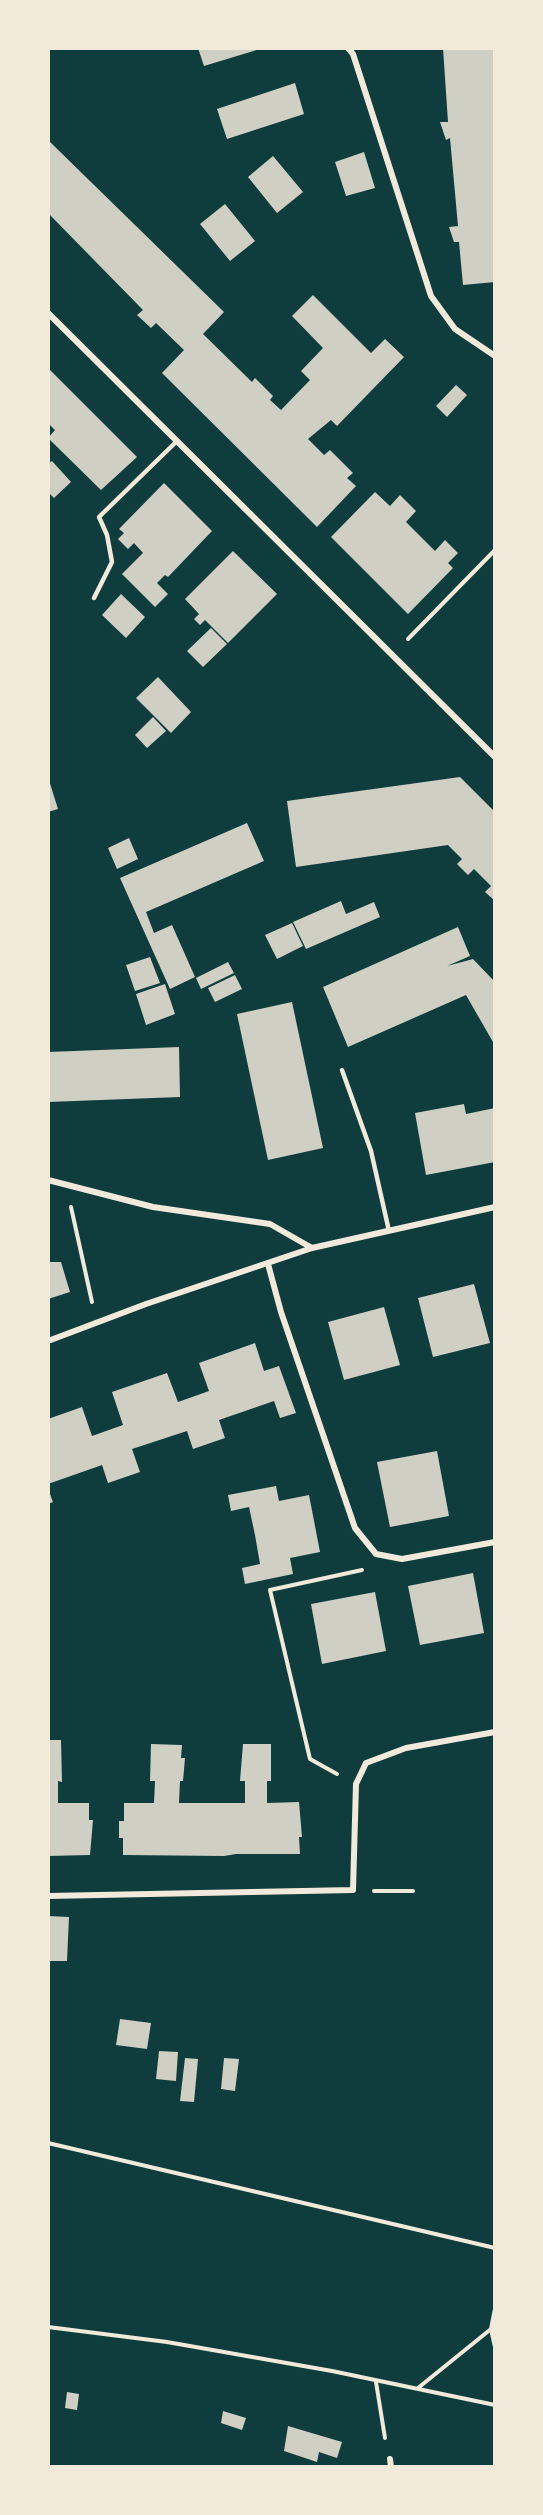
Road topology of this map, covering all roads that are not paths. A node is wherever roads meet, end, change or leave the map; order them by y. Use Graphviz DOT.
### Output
graph roads {
  1 [pos="348,48"];
  2 [pos="48,313"];
  3 [pos="495,356"];
  4 [pos="177,441"];
  5 [pos="94,598"];
  6 [pos="495,757"];
  7 [pos="342,1070"];
  8 [pos="48,1180"];
  9 [pos="495,1207"];
  10 [pos="389,1231"];
  11 [pos="312,1248"];
  12 [pos="268,1264"];
  13 [pos="48,1341"];
  14 [pos="495,1542"];
  15 [pos="495,1732"];
  16 [pos="48,1896"];
  17 [pos="390,2459"];
  18 [pos="391,2467"];
  1 -- 3 [label="street"];
  2 -- 4 [label="street"];
  4 -- 5 [label="lane"];
  4 -- 6 [label="street"];
  7 -- 10 [label="lane"];
  8 -- 11 [label="street"];
  9 -- 10 [label="street"];
  10 -- 11 [label="street"];
  11 -- 12 [label="street"];
  12 -- 13 [label="street"];
  12 -- 14 [label="street"];
  15 -- 16 [label="street"];
  17 -- 18 [label="street"];
}
